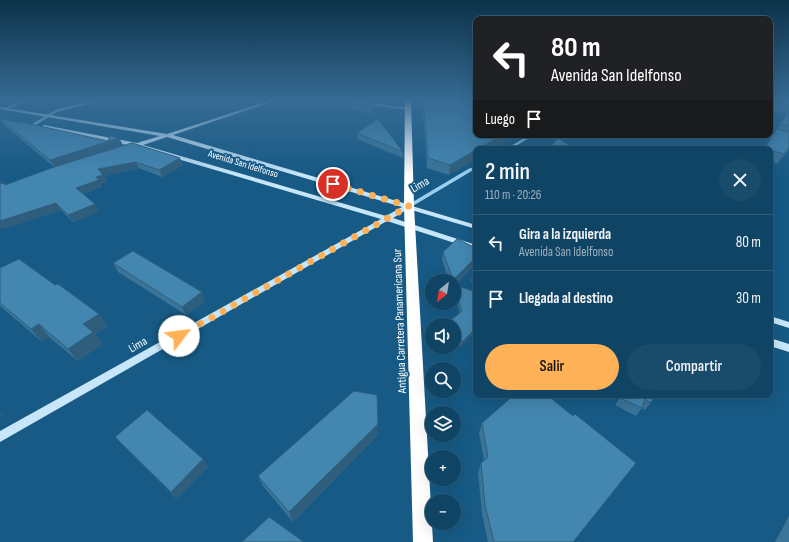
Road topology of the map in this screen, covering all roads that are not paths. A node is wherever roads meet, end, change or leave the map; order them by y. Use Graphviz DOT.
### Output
graph roads {
  1 [pos="31,124"];
  2 [pos="100,124"];
  3 [pos="200,124"];
  4 [pos="408,124"];
  5 [pos="166,135"];
  6 [pos="527,138"];
  7 [pos="138,144"];
  8 [pos="513,146"];
  9 [pos="123,149"];
  10 [pos="473,169"];
  11 [pos="409,206"];
  12 [pos="385,218"];
  13 [pos="473,226"];
  14 [pos="411,227"];
  15 [pos="473,247"];
  16 [pos="773,320"];
  17 [pos="789,325"];
  18 [pos="773,343"];
  19 [pos="789,348"];
  20 [pos="0,437"];
  21 [pos="423,542"];
  1 -- 7 [label="street, Avenida San Idelfonso"];
  2 -- 5 [label="street, Avenida San Idelfonso"];
  3 -- 5 [label="street"];
  4 -- 11 [label="highway, Antigua Carretera Panamericana Sur"];
  5 -- 7 [label="street"];
  5 -- 11 [label="street, Avenida San Idelfonso"];
  6 -- 8 [label="street"];
  7 -- 9 [label="street"];
  7 -- 12 [label="street, Avenida San Idelfonso"];
  10 -- 11 [label="street, Lima"];
  11 -- 12 [label="street, Lima"];
  11 -- 13 [label="street, Avenida San Idelfonso"];
  11 -- 14 [label="highway, Antigua Carretera Panamericana Sur"];
  12 -- 14 [label="street, Avenida San Idelfonso"];
  12 -- 20 [label="street, Lima"];
  14 -- 15 [label="street, Avenida San Idelfonso"];
  14 -- 21 [label="highway, Antigua Carretera Panamericana Sur"];
  16 -- 17 [label="street"];
  18 -- 19 [label="street"];
}
